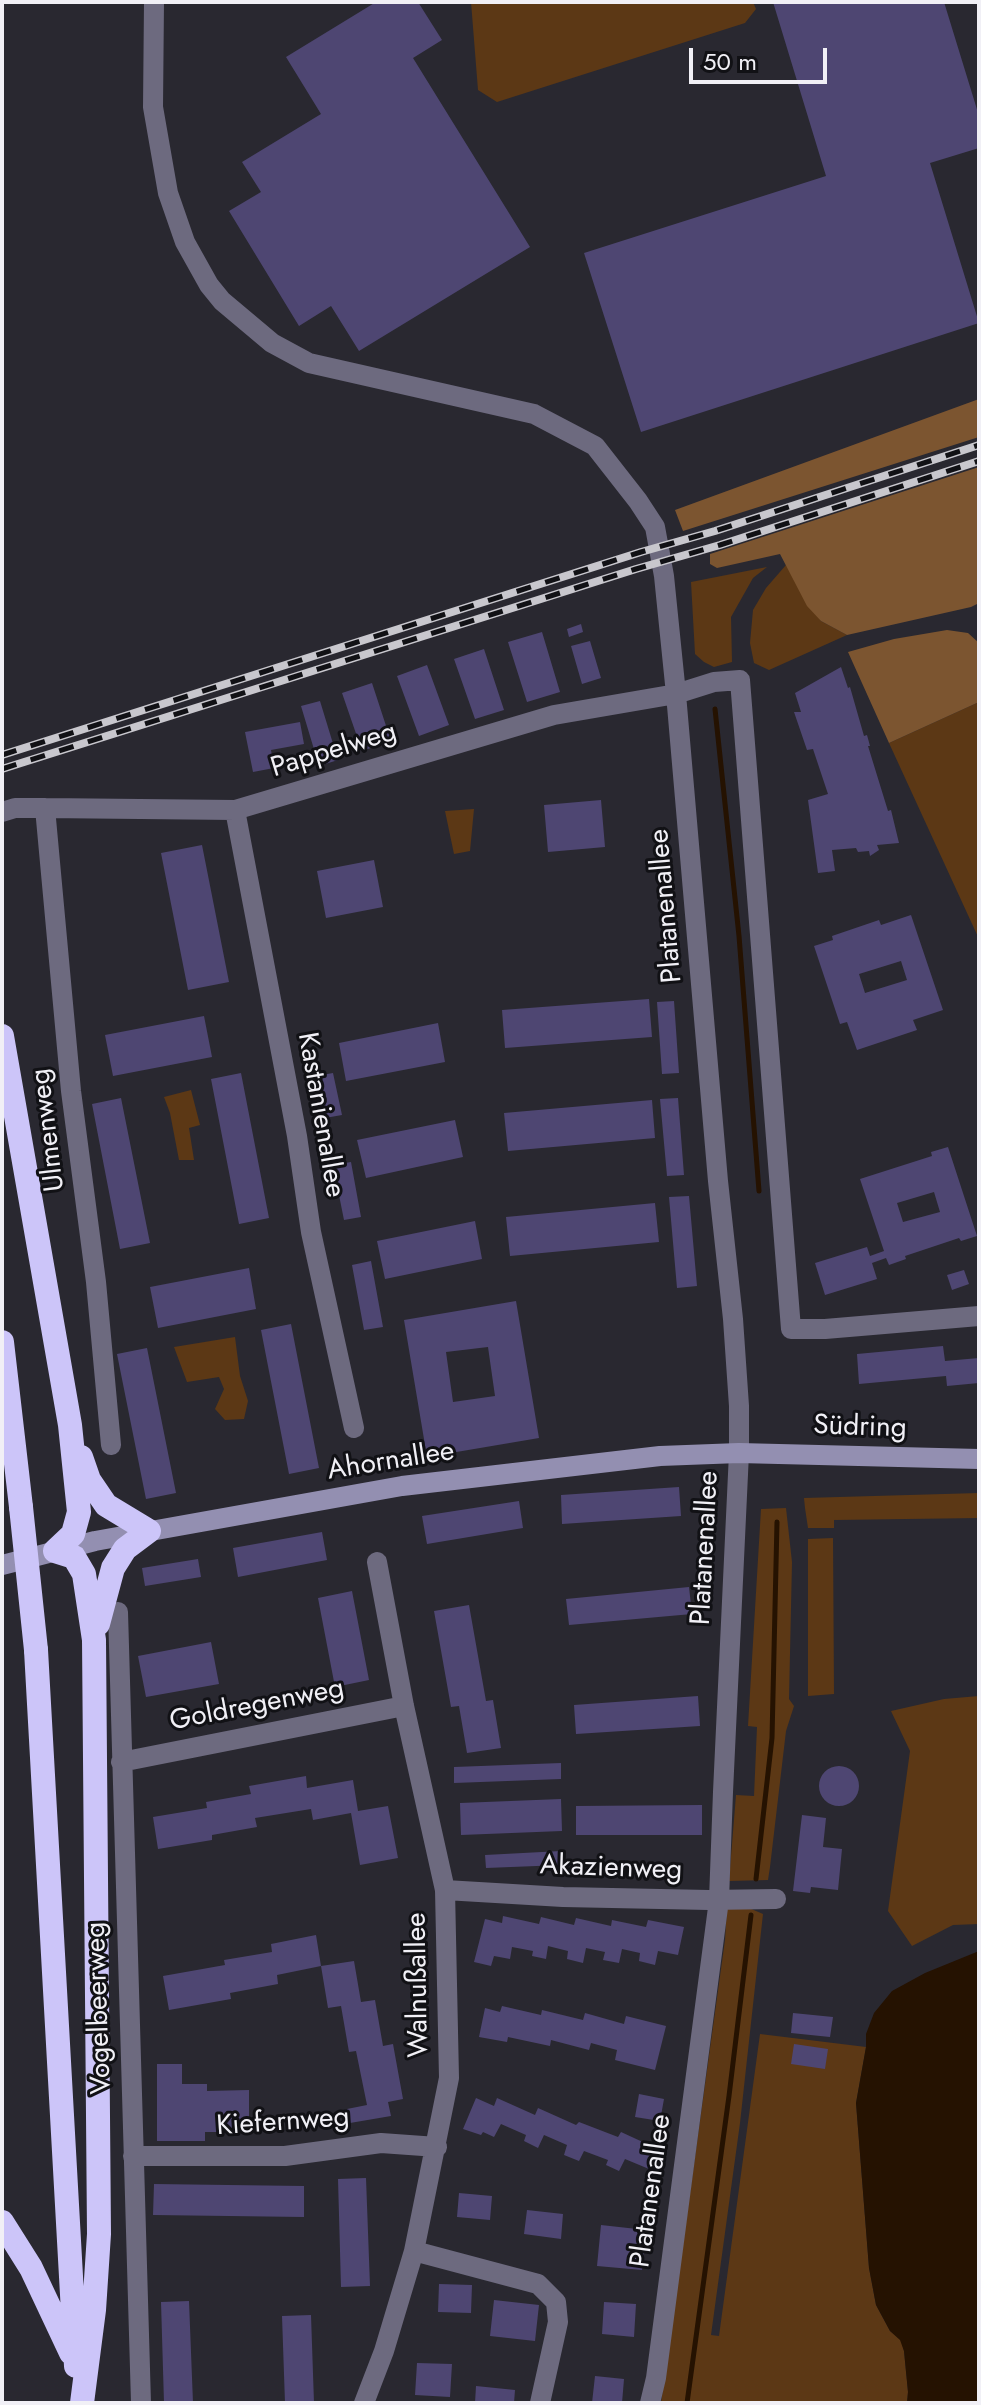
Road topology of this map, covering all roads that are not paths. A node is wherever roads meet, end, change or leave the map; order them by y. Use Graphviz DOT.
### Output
graph roads {
  1 [pos="154,2"];
  2 [pos="676,694"];
  3 [pos="45,808"];
  4 [pos="235,810"];
  5 [pos="2,812"];
  6 [pos="2,1036"];
  7 [pos="979,1316"];
  8 [pos="2,1342"];
  9 [pos="70,1425"];
  10 [pos="354,1428"];
  11 [pos="111,1445"];
  12 [pos="739,1453"];
  13 [pos="979,1459"];
  14 [pos="149,1531"];
  15 [pos="55,1551"];
  16 [pos="377,1562"];
  17 [pos="2,1565"];
  18 [pos="118,1612"];
  19 [pos="94,1640"];
  20 [pos="404,1706"];
  21 [pos="121,1762"];
  22 [pos="445,1890"];
  23 [pos="776,1899"];
  24 [pos="719,1900"];
  25 [pos="437,2147"];
  26 [pos="133,2156"];
  27 [pos="2,2222"];
  28 [pos="414,2251"];
  29 [pos="75,2362"];
  30 [pos="80,2403"];
  31 [pos="141,2403"];
  32 [pos="364,2403"];
  33 [pos="540,2403"];
  34 [pos="650,2403"];
  1 -- 2 [label="street, Platanenallee"];
  2 -- 4 [label="street, Pappelweg"];
  2 -- 7 [label="street"];
  2 -- 12 [label="street, Platanenallee"];
  3 -- 4 [label="street, Pappelweg"];
  3 -- 5 [label="street, Pappelweg"];
  3 -- 11 [label="street, Ulmenweg"];
  4 -- 10 [label="street, Kastanienallee"];
  6 -- 9 [label="highway"];
  8 -- 29 [label="highway, bridge"];
  9 -- 14 [label="highway"];
  9 -- 15 [label="highway"];
  12 -- 13 [label="street, Südring"];
  12 -- 14 [label="street, Ahornallee"];
  12 -- 24 [label="street, Platanenallee"];
  14 -- 15 [label="street, Ahornallee"];
  14 -- 19 [label="highway"];
  15 -- 17 [label="street"];
  15 -- 19 [label="highway"];
  16 -- 20 [label="street, Walnußallee"];
  18 -- 21 [label="street, Vogelbeerweg"];
  19 -- 30 [label="highway"];
  20 -- 21 [label="street, Goldregenweg"];
  20 -- 22 [label="street, Walnußallee"];
  21 -- 26 [label="street, Vogelbeerweg"];
  22 -- 24 [label="street, Akazienweg"];
  22 -- 25 [label="street, Walnußallee"];
  23 -- 24 [label="street, Akazienweg"];
  24 -- 34 [label="street, Platanenallee"];
  25 -- 26 [label="street, Kiefernweg"];
  25 -- 28 [label="street, Walnußallee"];
  26 -- 31 [label="street, Vogelbeerweg"];
  27 -- 29 [label="highway"];
  28 -- 32 [label="street, Walnußallee"];
  28 -- 33 [label="street"];
  29 -- 30 [label="highway"];
}
